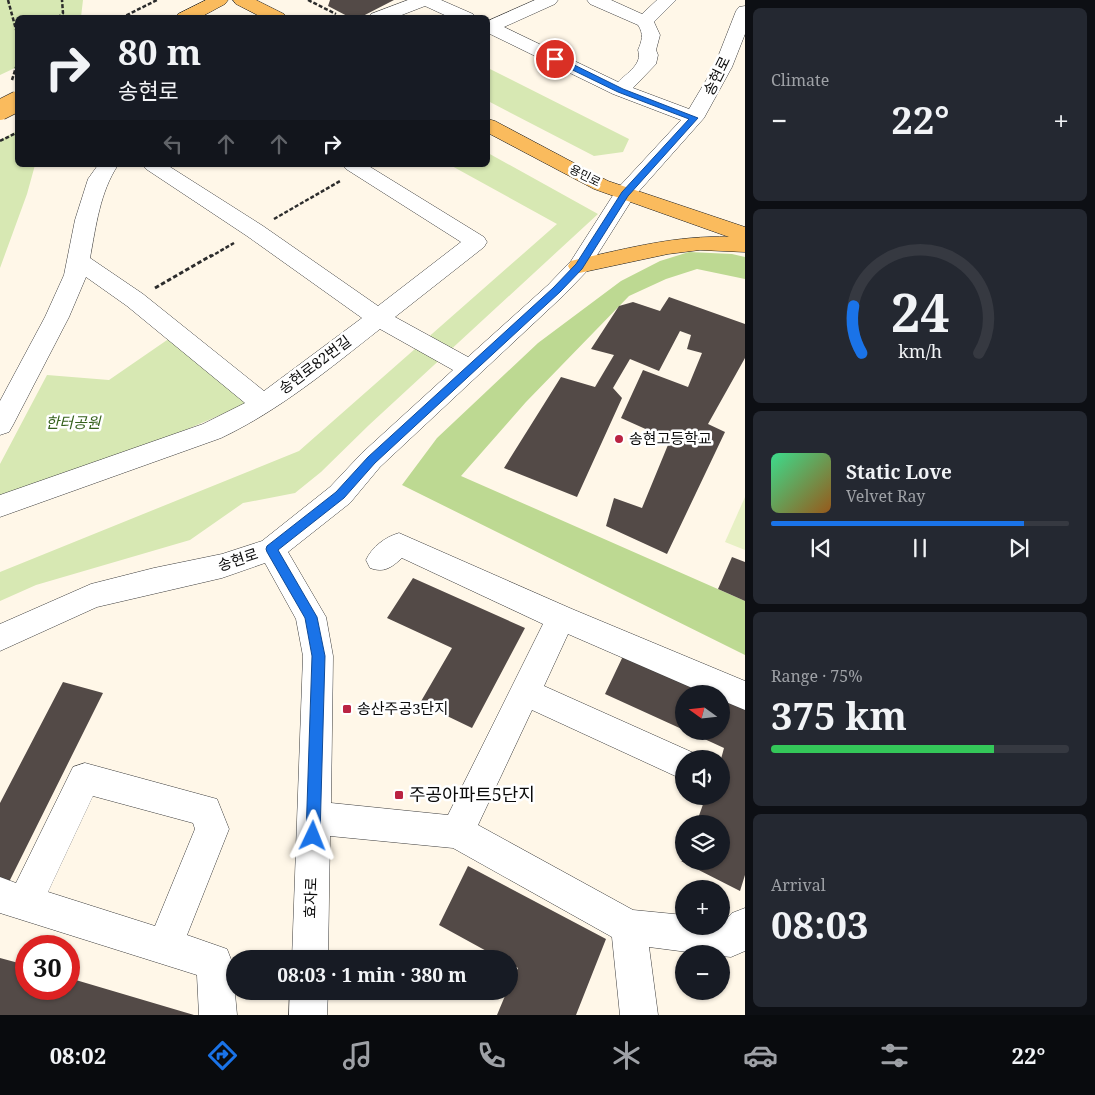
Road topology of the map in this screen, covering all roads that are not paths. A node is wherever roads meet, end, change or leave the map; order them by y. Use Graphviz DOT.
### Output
graph roads {
  1 [pos="219,0"];
  2 [pos="242,0"];
  3 [pos="425,0"];
  4 [pos="549,0"];
  5 [pos="596,0"];
  6 [pos="667,0"];
  7 [pos="745,11"];
  8 [pos="190,15"];
  9 [pos="272,15"];
  10 [pos="385,15"];
  11 [pos="460,15"];
  12 [pos="644,21"];
  13 [pos="490,26"];
  14 [pos="490,28"];
  15 [pos="620,90"];
  16 [pos="15,102"];
  17 [pos="0,110"];
  18 [pos="694,118"];
  19 [pos="490,126"];
  20 [pos="107,167"];
  21 [pos="156,167"];
  22 [pos="362,167"];
  23 [pos="625,194"];
  24 [pos="745,235"];
  25 [pos="745,245"];
  26 [pos="79,261"];
  27 [pos="579,266"];
  28 [pos="377,317"];
  29 [pos="471,369"];
  30 [pos="262,402"];
  31 [pos="0,424"];
  32 [pos="0,506"];
  33 [pos="272,549"];
  34 [pos="380,560"];
  35 [pos="561,618"];
  36 [pos="0,638"];
  37 [pos="525,692"];
  38 [pos="745,696"];
  39 [pos="675,761"];
  40 [pos="314,818"];
  41 [pos="457,832"];
  42 [pos="13,899"];
  43 [pos="745,926"];
  44 [pos="629,927"];
  45 [pos="164,946"];
  46 [pos="310,950"];
  47 [pos="309,1000"];
  48 [pos="218,1015"];
  49 [pos="308,1015"];
  50 [pos="639,1015"];
  1 -- 8 [label="main road"];
  2 -- 9 [label="main road"];
  3 -- 10 [label="street"];
  3 -- 11 [label="street"];
  4 -- 13 [label="street"];
  5 -- 12 [label="street"];
  6 -- 12 [label="street"];
  7 -- 18 [label="street, 송현로"];
  12 -- 15 [label="street"];
  14 -- 15 [label="street"];
  15 -- 18 [label="street"];
  16 -- 17 [label="main road, bridge"];
  18 -- 23 [label="street, 송현로"];
  19 -- 23 [label="main road, 용민로"];
  20 -- 26 [label="street"];
  21 -- 28 [label="street"];
  22 -- 28 [label="street, 송현로82번길"];
  23 -- 24 [label="main road, 용민로"];
  23 -- 27 [label="street, 송현로"];
  25 -- 27 [label="main road"];
  26 -- 30 [label="street"];
  26 -- 31 [label="street"];
  27 -- 29 [label="street, 송현로"];
  28 -- 29 [label="street"];
  28 -- 30 [label="street, 송현로82번길"];
  29 -- 33 [label="street, 송현로"];
  30 -- 32 [label="street, 송현로82번길"];
  33 -- 36 [label="street, 송현로"];
  33 -- 40 [label="street, 효자로"];
  34 -- 35 [label="street"];
  35 -- 37 [label="street"];
  35 -- 38 [label="street"];
  37 -- 39 [label="street"];
  37 -- 41 [label="street"];
  40 -- 41 [label="street"];
  40 -- 46 [label="street, 효자로"];
  41 -- 44 [label="street"];
  42 -- 45 [label="street"];
  42 -- 45 [label="street"];
  43 -- 44 [label="street"];
  44 -- 50 [label="street"];
  45 -- 48 [label="street"];
  47 -- 49 [label="street"];
}
